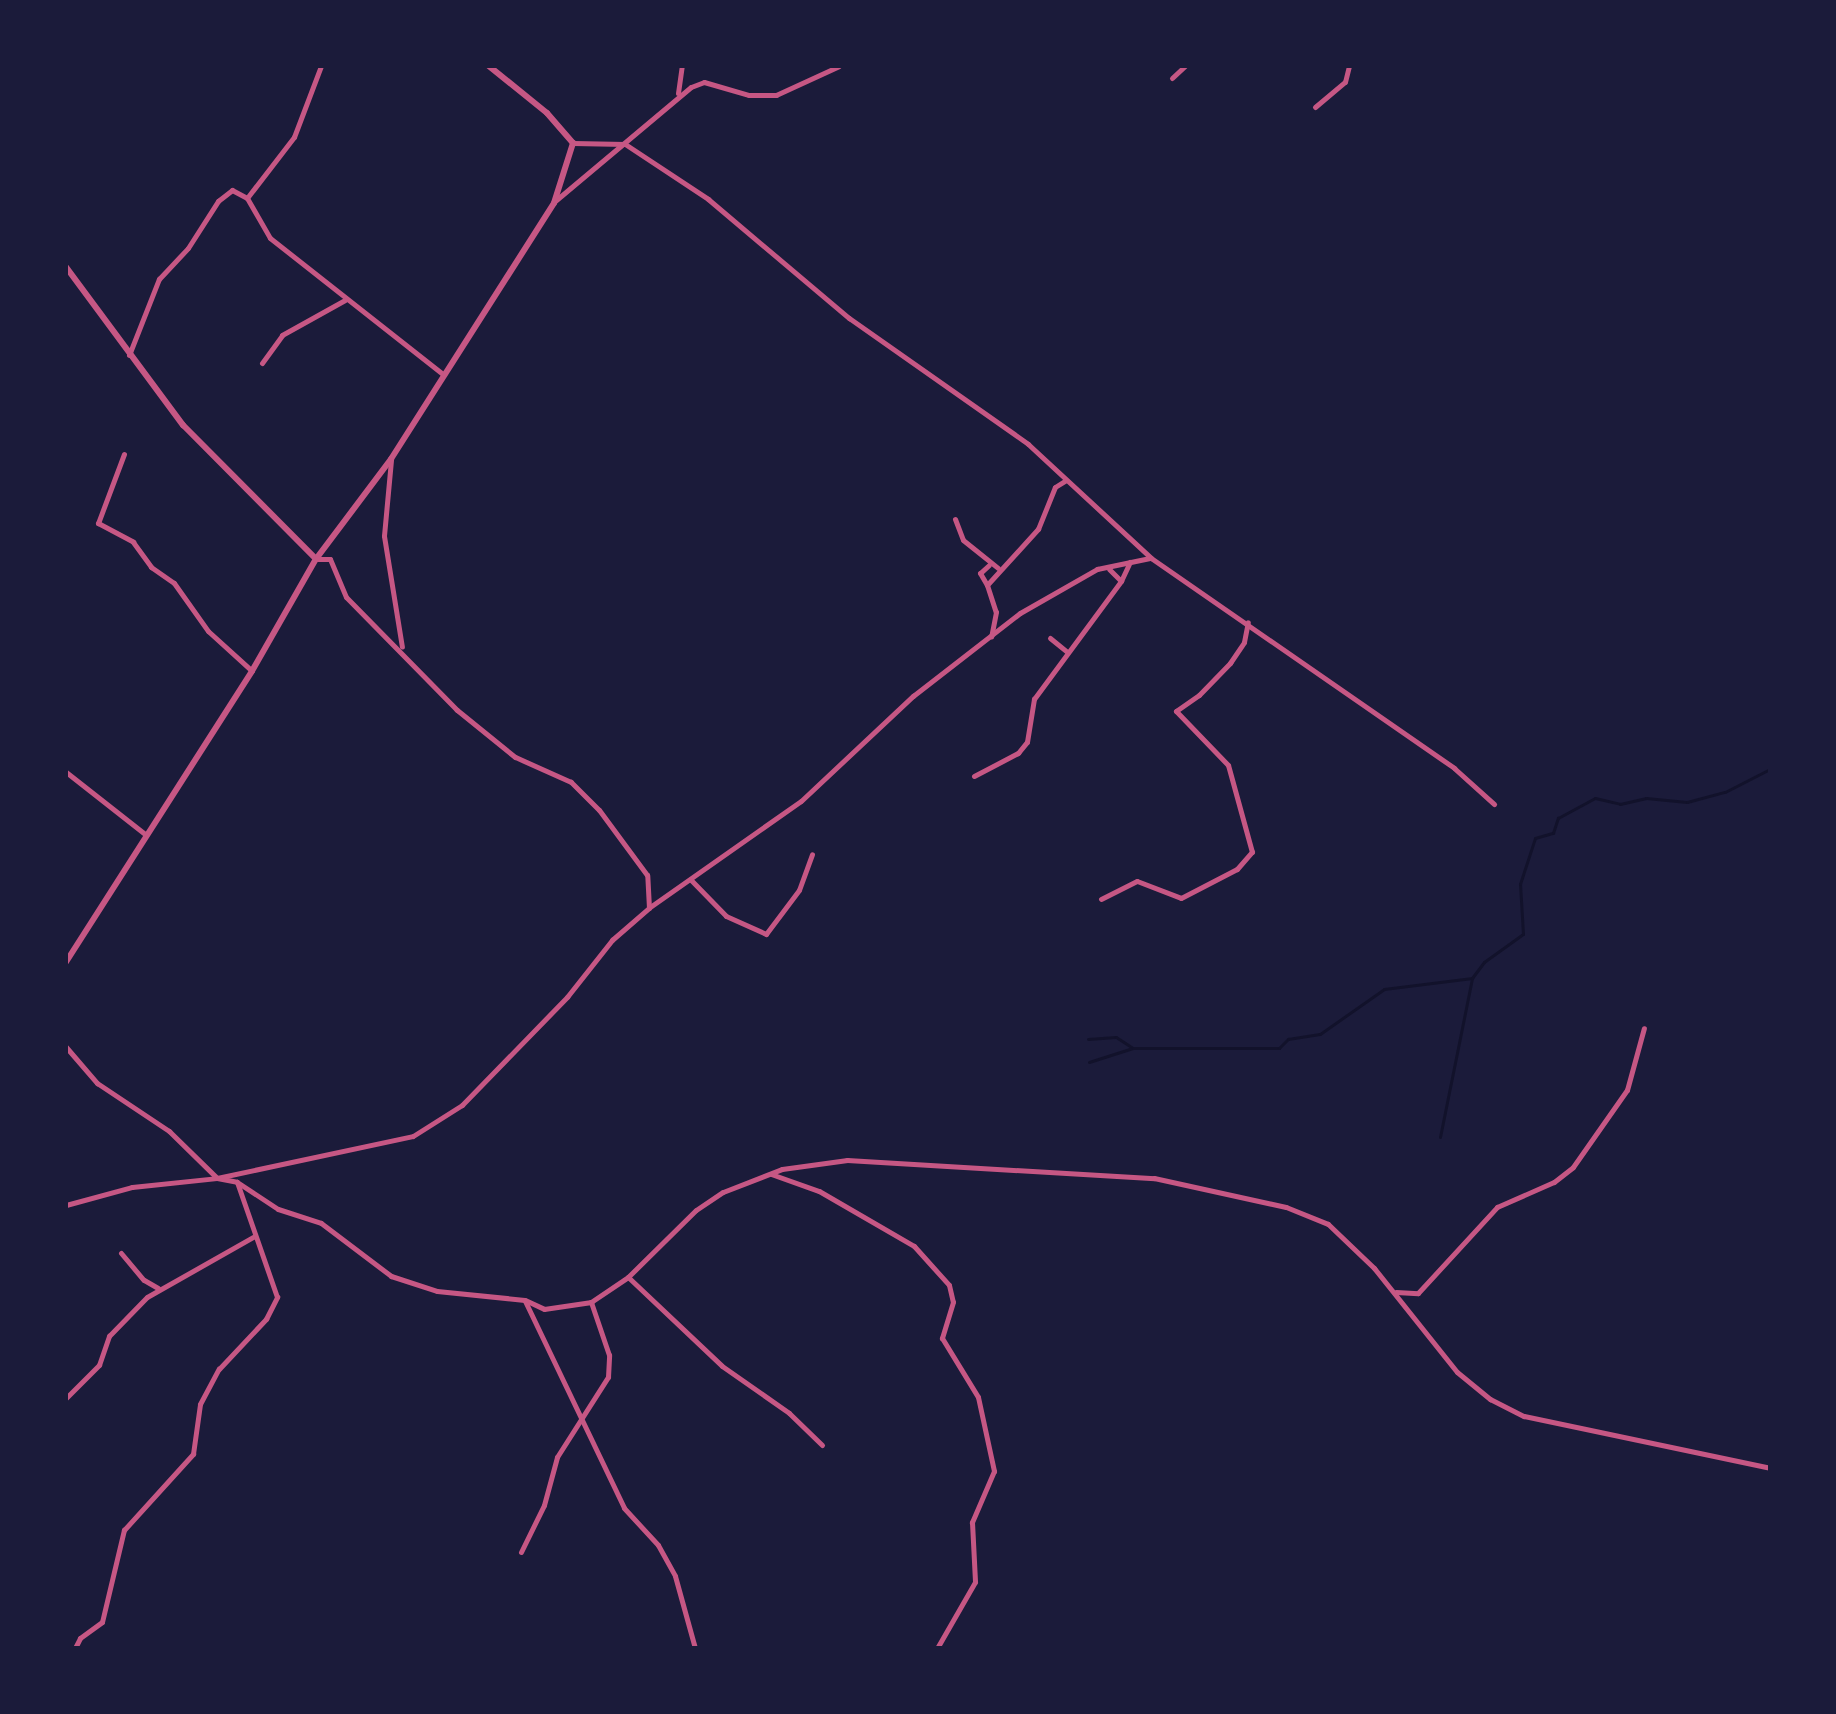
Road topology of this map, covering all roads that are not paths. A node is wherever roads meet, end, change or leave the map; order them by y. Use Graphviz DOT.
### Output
graph roads {
  1 [pos="321,66"];
  2 [pos="489,66"];
  3 [pos="682,66"];
  4 [pos="839,66"];
  5 [pos="1185,66"];
  6 [pos="1349,66"];
  7 [pos="1172,78"];
  8 [pos="678,94"];
  9 [pos="1315,107"];
  10 [pos="573,143"];
  11 [pos="625,144"];
  12 [pos="247,198"];
  13 [pos="554,203"];
  14 [pos="66,267"];
  15 [pos="345,300"];
  16 [pos="128,356"];
  17 [pos="262,363"];
  18 [pos="444,375"];
  19 [pos="124,454"];
  20 [pos="391,459"];
  21 [pos="1058,472"];
  22 [pos="1066,480"];
  23 [pos="1055,487"];
  24 [pos="955,519"];
  25 [pos="1151,558"];
  26 [pos="316,559"];
  27 [pos="1130,562"];
  28 [pos="989,565"];
  29 [pos="998,568"];
  30 [pos="1108,568"];
  31 [pos="1121,581"];
  32 [pos="987,585"];
  33 [pos="1248,622"];
  34 [pos="1050,638"];
  35 [pos="989,640"];
  36 [pos="402,648"];
  37 [pos="1067,652"];
  38 [pos="252,671"];
  39 [pos="66,772"];
  40 [pos="974,776"];
  41 [pos="1494,804"];
  42 [pos="146,835"];
  43 [pos="812,854"];
  44 [pos="691,880"];
  45 [pos="1101,899"];
  46 [pos="649,908"];
  47 [pos="66,962"];
  48 [pos="1644,1028"];
  49 [pos="66,1047"];
  50 [pos="770,1173"];
  51 [pos="217,1178"];
  52 [pos="237,1182"];
  53 [pos="66,1205"];
  54 [pos="253,1237"];
  55 [pos="121,1253"];
  56 [pos="628,1277"];
  57 [pos="159,1289"];
  58 [pos="1395,1292"];
  59 [pos="525,1300"];
  60 [pos="591,1302"];
  61 [pos="66,1398"];
  62 [pos="580,1418"];
  63 [pos="822,1445"];
  64 [pos="1770,1468"];
  65 [pos="521,1552"];
  66 [pos="75,1648"];
  67 [pos="695,1648"];
  68 [pos="937,1648"];
  1 -- 12 [label="street"];
  2 -- 10 [label="street"];
  3 -- 8 [label="street"];
  4 -- 8 [label="street"];
  5 -- 7 [label="street"];
  6 -- 9 [label="street"];
  8 -- 11 [label="street"];
  10 -- 11 [label="street"];
  10 -- 13 [label="street"];
  11 -- 13 [label="street"];
  11 -- 21 [label="street"];
  12 -- 15 [label="street"];
  12 -- 16 [label="street"];
  13 -- 18 [label="street"];
  14 -- 16 [label="street"];
  15 -- 17 [label="street"];
  15 -- 18 [label="street"];
  16 -- 26 [label="street"];
  18 -- 20 [label="street"];
  19 -- 38 [label="street"];
  20 -- 26 [label="street"];
  20 -- 36 [label="street"];
  21 -- 22 [label="street"];
  21 -- 23 [label="street"];
  22 -- 23 [label="street"];
  22 -- 25 [label="street"];
  23 -- 29 [label="street"];
  24 -- 28 [label="street"];
  25 -- 27 [label="street"];
  25 -- 33 [label="street"];
  26 -- 36 [label="street"];
  26 -- 38 [label="street"];
  27 -- 30 [label="street"];
  27 -- 31 [label="street"];
  28 -- 29 [label="street"];
  28 -- 32 [label="street"];
  29 -- 32 [label="street"];
  30 -- 31 [label="street"];
  30 -- 35 [label="street"];
  31 -- 37 [label="street"];
  32 -- 35 [label="street"];
  33 -- 41 [label="street"];
  33 -- 45 [label="street"];
  34 -- 37 [label="street"];
  35 -- 44 [label="street"];
  36 -- 46 [label="street"];
  37 -- 40 [label="street"];
  38 -- 42 [label="street"];
  39 -- 42 [label="street"];
  42 -- 47 [label="street"];
  43 -- 44 [label="street"];
  44 -- 46 [label="street"];
  46 -- 51 [label="street"];
  48 -- 58 [label="street"];
  49 -- 51 [label="street"];
  50 -- 56 [label="street"];
  50 -- 58 [label="street"];
  50 -- 68 [label="street"];
  51 -- 52 [label="street"];
  51 -- 53 [label="street"];
  52 -- 54 [label="street"];
  52 -- 59 [label="street"];
  54 -- 57 [label="street"];
  54 -- 66 [label="street"];
  55 -- 57 [label="street"];
  56 -- 60 [label="street"];
  56 -- 63 [label="street"];
  57 -- 61 [label="street"];
  58 -- 64 [label="street"];
  59 -- 60 [label="street"];
  59 -- 62 [label="street"];
  60 -- 62 [label="street"];
  62 -- 65 [label="street"];
  62 -- 67 [label="street"];
}
